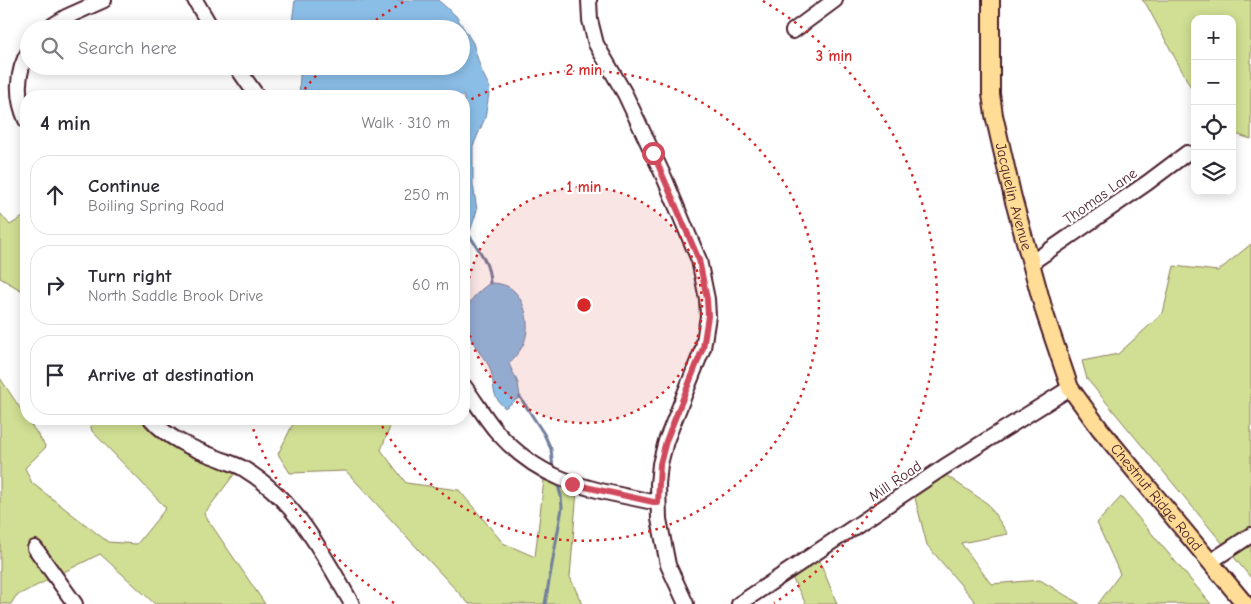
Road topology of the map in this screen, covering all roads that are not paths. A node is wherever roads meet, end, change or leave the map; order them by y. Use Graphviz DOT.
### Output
graph roads {
  1 [pos="104,0"];
  2 [pos="195,0"];
  3 [pos="589,0"];
  4 [pos="835,0"];
  5 [pos="991,0"];
  6 [pos="61,20"];
  7 [pos="207,20"];
  8 [pos="793,31"];
  9 [pos="22,75"];
  10 [pos="242,75"];
  11 [pos="253,90"];
  12 [pos="20,101"];
  13 [pos="1187,153"];
  14 [pos="1031,263"];
  15 [pos="1070,388"];
  16 [pos="470,394"];
  17 [pos="157,425"];
  18 [pos="658,503"];
  19 [pos="1251,535"];
  20 [pos="35,548"];
  21 [pos="1210,562"];
  22 [pos="75,604"];
  23 [pos="352,604"];
  24 [pos="686,604"];
  25 [pos="739,604"];
  26 [pos="1245,604"];
  1 -- 6 [label="street"];
  2 -- 7 [label="street"];
  3 -- 18 [label="street"];
  4 -- 8 [label="street"];
  5 -- 14 [label="main road, Jacquelin Avenue"];
  9 -- 12 [label="street"];
  10 -- 11 [label="street"];
  13 -- 14 [label="street, Thomas Lane"];
  14 -- 15 [label="main road, Jacquelin Avenue"];
  15 -- 21 [label="main road, Chestnut Ridge Road"];
  15 -- 25 [label="street, Mill Road"];
  16 -- 18 [label="street"];
  17 -- 23 [label="street"];
  18 -- 24 [label="street"];
  19 -- 21 [label="street"];
  20 -- 22 [label="street"];
  21 -- 26 [label="main road, Chestnut Ridge Road"];
}
